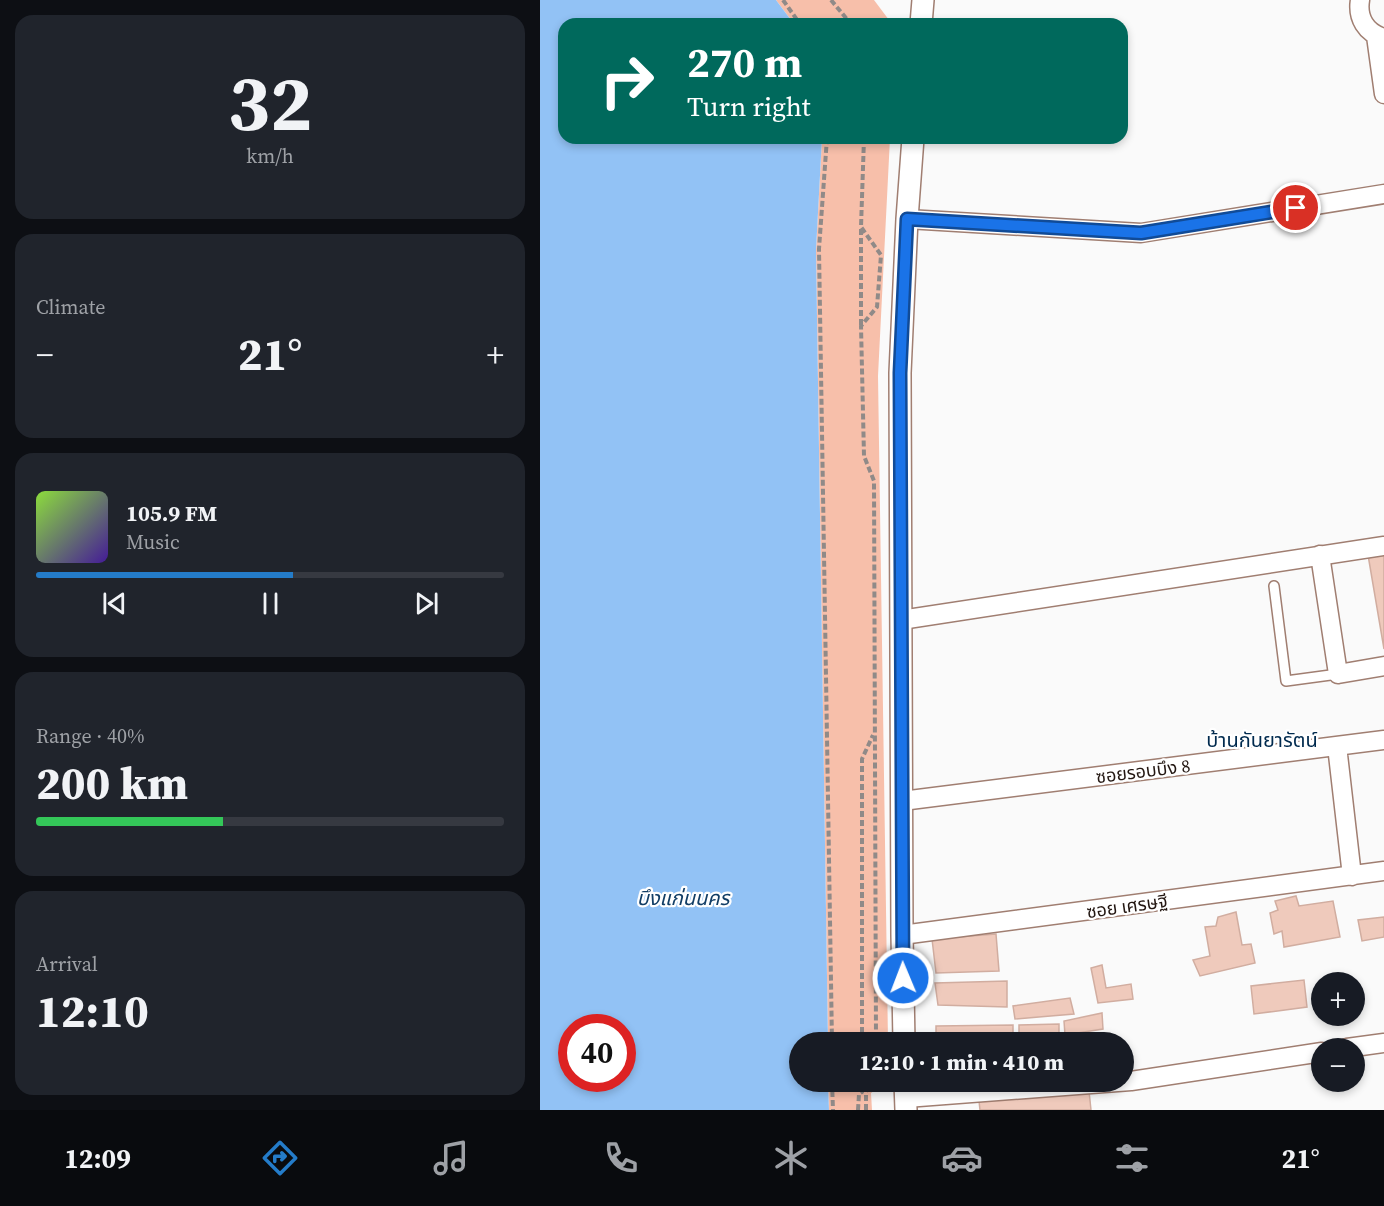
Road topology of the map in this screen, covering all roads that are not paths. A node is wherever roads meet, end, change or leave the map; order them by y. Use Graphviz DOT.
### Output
graph roads {
  1 [pos="923,0"];
  2 [pos="1360,0"];
  3 [pos="922,18"];
  4 [pos="1380,37"];
  5 [pos="1384,94"];
  6 [pos="913,144"];
  7 [pos="1384,194"];
  8 [pos="907,219"];
  9 [pos="1384,546"];
  10 [pos="1320,555"];
  11 [pos="1274,586"];
  12 [pos="901,620"];
  13 [pos="1384,666"];
  14 [pos="1338,674"];
  15 [pos="1384,740"];
  16 [pos="1337,746"];
  17 [pos="902,801"];
  18 [pos="1384,871"];
  19 [pos="1352,876"];
  20 [pos="902,936"];
  21 [pos="904,1032"];
  22 [pos="1384,1043"];
  23 [pos="1365,1046"];
  24 [pos="1311,1054"];
  25 [pos="906,1096"];
  1 -- 3 [label="street"];
  2 -- 4 [label="street"];
  4 -- 5 [label="street"];
  6 -- 8 [label="street"];
  7 -- 8 [label="street"];
  8 -- 12 [label="street"];
  9 -- 10 [label="street"];
  10 -- 12 [label="street"];
  10 -- 14 [label="street"];
  11 -- 14 [label="lane"];
  12 -- 17 [label="street"];
  13 -- 14 [label="street"];
  15 -- 16 [label="street, ซอยรอบบึง 8"];
  16 -- 17 [label="street, ซอยรอบบึง 8"];
  16 -- 19 [label="street"];
  17 -- 20 [label="street"];
  18 -- 19 [label="street, ซอย เศรษฐี"];
  19 -- 20 [label="street, ซอย เศรษฐี"];
  20 -- 21 [label="street"];
  22 -- 23 [label="street"];
  24 -- 25 [label="street"];
}
